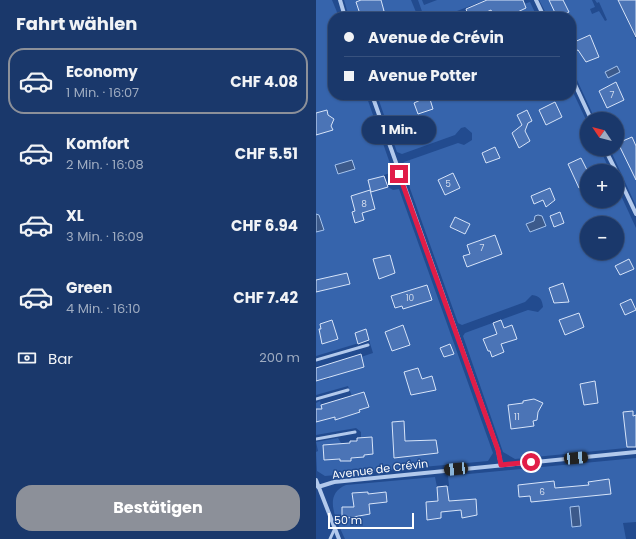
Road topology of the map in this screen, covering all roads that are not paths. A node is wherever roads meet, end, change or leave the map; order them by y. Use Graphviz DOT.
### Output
graph roads {
  1 [pos="340,0"];
  2 [pos="536,0"];
  3 [pos="344,12"];
  4 [pos="542,12"];
  5 [pos="576,87"];
  6 [pos="374,100"];
  7 [pos="588,112"];
  8 [pos="624,189"];
  9 [pos="636,214"];
  10 [pos="368,345"];
  11 [pos="316,360"];
  12 [pos="348,390"];
  13 [pos="316,400"];
  14 [pos="355,432"];
  15 [pos="316,439"];
  16 [pos="636,452"];
  17 [pos="501,465"];
  18 [pos="316,480"];
  19 [pos="318,487"];
  20 [pos="335,528"];
  21 [pos="330,539"];
  22 [pos="339,539"];
  1 -- 3 [label="street"];
  2 -- 4 [label="street"];
  5 -- 7 [label="street"];
  6 -- 17 [label="street"];
  8 -- 9 [label="street"];
  10 -- 11 [label="lane"];
  12 -- 13 [label="lane"];
  14 -- 15 [label="lane"];
  16 -- 17 [label="street, Avenue de Crévin"];
  17 -- 19 [label="street, Avenue de Crévin"];
  18 -- 19 [label="street"];
  19 -- 20 [label="street"];
  20 -- 21 [label="lane"];
  20 -- 22 [label="street"];
}
